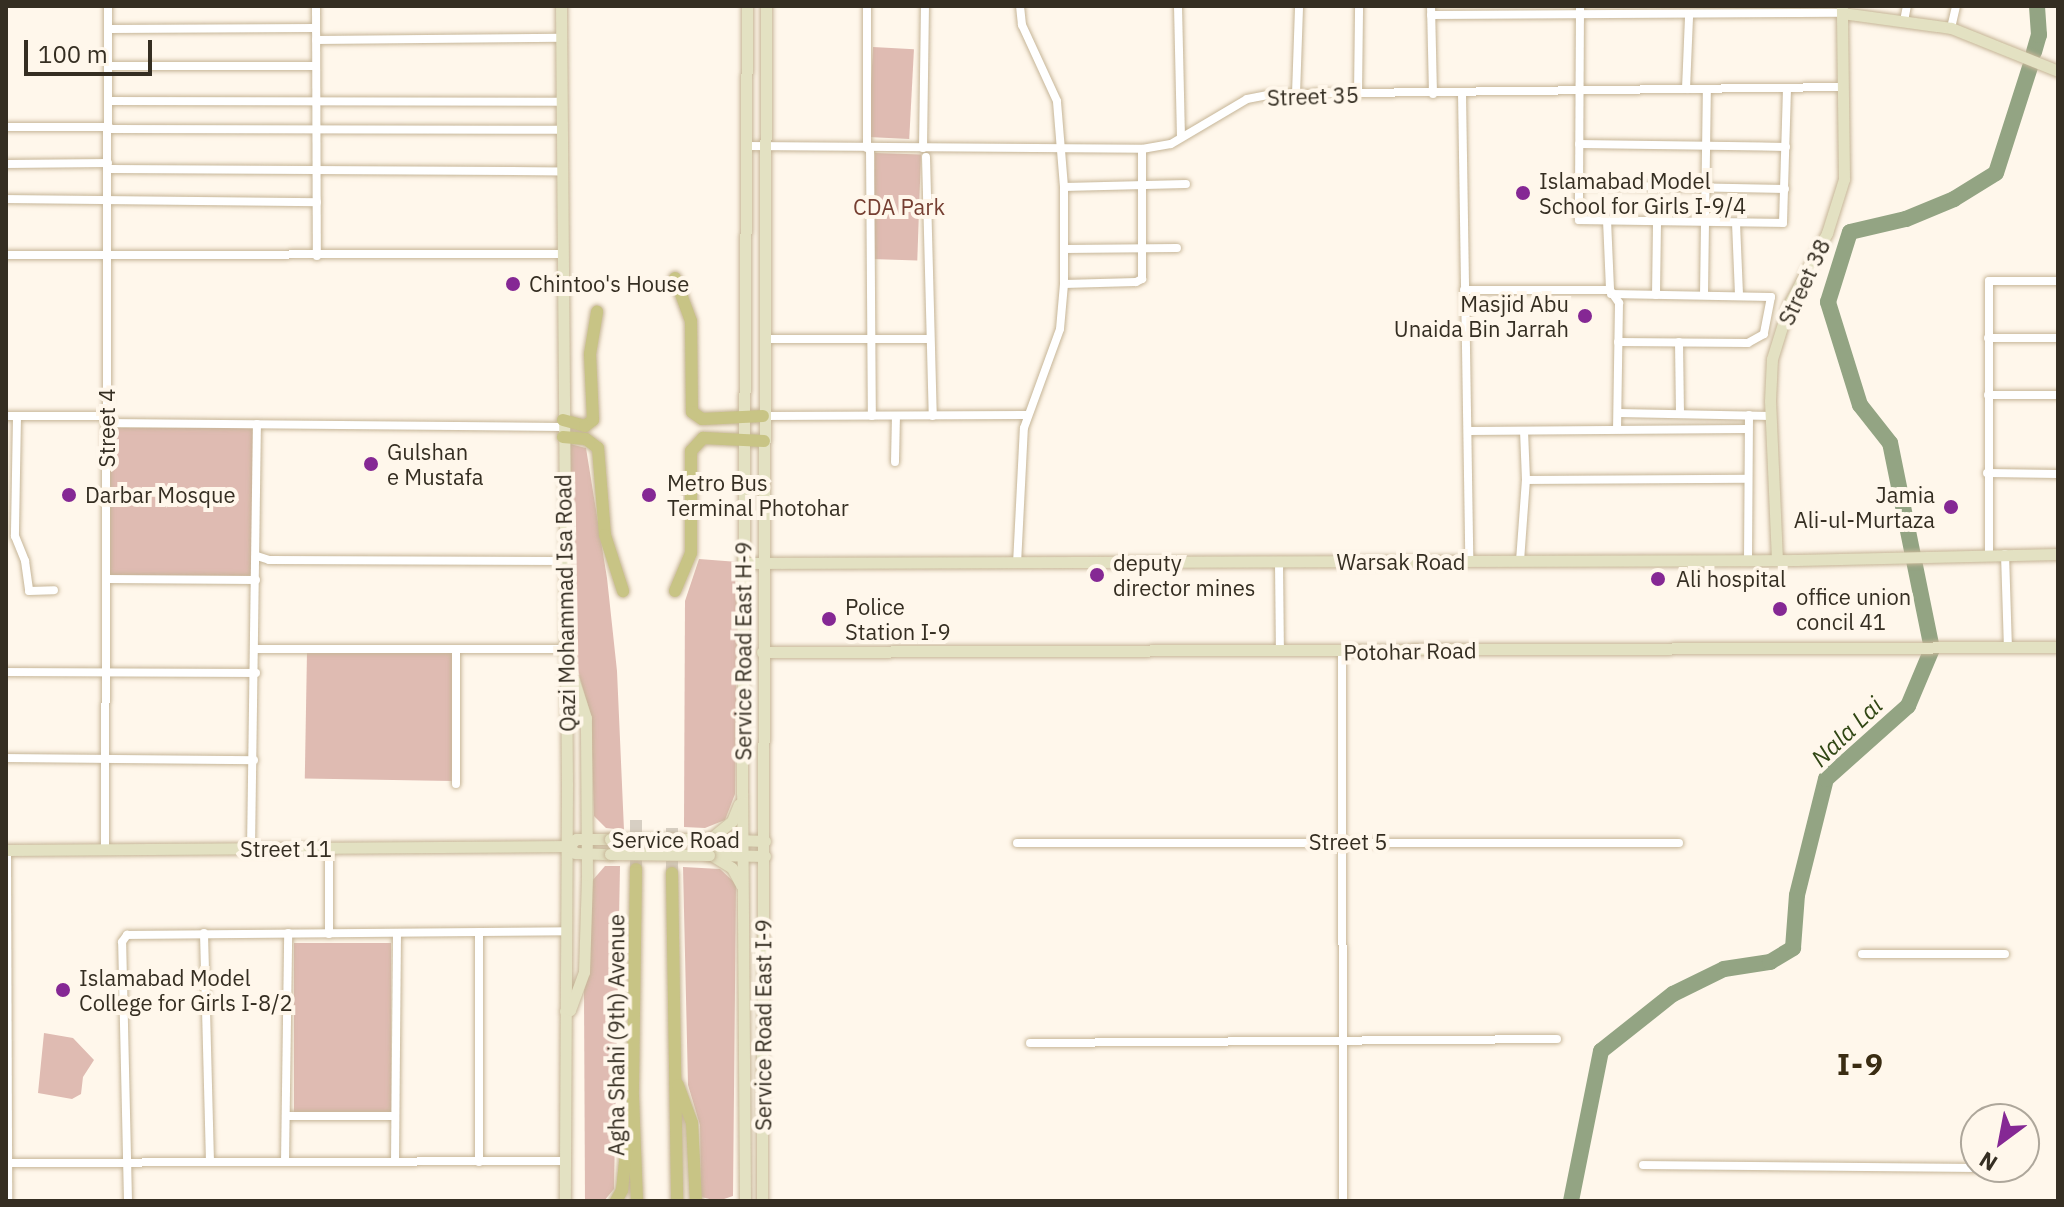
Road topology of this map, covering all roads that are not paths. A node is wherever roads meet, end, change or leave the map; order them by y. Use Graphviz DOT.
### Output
graph roads {
  1 [pos="108,6"];
  2 [pos="316,6"];
  3 [pos="561,6"];
  4 [pos="747,6"];
  5 [pos="766,6"];
  6 [pos="867,6"];
  7 [pos="925,6"];
  8 [pos="1020,6"];
  9 [pos="1178,6"];
  10 [pos="1299,6"];
  11 [pos="1359,6"];
  12 [pos="1907,6"];
  13 [pos="1956,6"];
  14 [pos="1431,10"];
  15 [pos="1842,10"];
  16 [pos="1580,11"];
  17 [pos="1689,17"];
  18 [pos="1904,21"];
  19 [pos="316,28"];
  20 [pos="1951,28"];
  21 [pos="108,29"];
  22 [pos="562,38"];
  23 [pos="316,40"];
  24 [pos="108,66"];
  25 [pos="316,66"];
  26 [pos="2058,71"];
  27 [pos="1844,87"];
  28 [pos="1787,88"];
  29 [pos="1686,89"];
  30 [pos="1707,89"];
  31 [pos="1579,91"];
  32 [pos="1462,93"];
  33 [pos="1296,94"];
  34 [pos="1358,94"];
  35 [pos="1433,94"];
  36 [pos="108,101"];
  37 [pos="316,101"];
  38 [pos="563,102"];
  39 [pos="6,127"];
  40 [pos="108,128"];
  41 [pos="317,129"];
  42 [pos="563,130"];
  43 [pos="1181,136"];
  44 [pos="1579,144"];
  45 [pos="747,146"];
  46 [pos="1706,146"];
  47 [pos="1786,147"];
  48 [pos="765,148"];
  49 [pos="868,148"];
  50 [pos="1062,148"];
  51 [pos="1142,149"];
  52 [pos="924,153"];
  53 [pos="6,164"];
  54 [pos="108,166"];
  55 [pos="317,170"];
  56 [pos="564,171"];
  57 [pos="1186,184"];
  58 [pos="1578,185"];
  59 [pos="1064,187"];
  60 [pos="1141,187"];
  61 [pos="1705,187"];
  62 [pos="1785,189"];
  63 [pos="6,199"];
  64 [pos="109,200"];
  65 [pos="317,202"];
  66 [pos="1607,220"];
  67 [pos="1657,221"];
  68 [pos="1705,222"];
  69 [pos="1736,223"];
  70 [pos="745,248"];
  71 [pos="763,248"];
  72 [pos="1142,248"];
  73 [pos="1177,248"];
  74 [pos="1064,249"];
  75 [pos="564,254"];
  76 [pos="6,255"];
  77 [pos="108,256"];
  78 [pos="317,256"];
  79 [pos="675,278"];
  80 [pos="2058,281"];
  81 [pos="1064,284"];
  82 [pos="1464,290"];
  83 [pos="1611,292"];
  84 [pos="1656,295"];
  85 [pos="1704,295"];
  86 [pos="1739,295"];
  87 [pos="597,312"];
  88 [pos="1988,338"];
  89 [pos="2058,338"];
  90 [pos="764,339"];
  91 [pos="870,339"];
  92 [pos="930,339"];
  93 [pos="1618,342"];
  94 [pos="1679,342"];
  95 [pos="1988,395"];
  96 [pos="2058,395"];
  97 [pos="1618,413"];
  98 [pos="1680,414"];
  99 [pos="1028,415"];
  100 [pos="1749,415"];
  101 [pos="6,416"];
  102 [pos="17,416"];
  103 [pos="763,416"];
  104 [pos="872,416"];
  105 [pos="896,416"];
  106 [pos="933,416"];
  107 [pos="1771,416"];
  108 [pos="745,418"];
  109 [pos="107,419"];
  110 [pos="257,424"];
  111 [pos="563,428"];
  112 [pos="1617,428"];
  113 [pos="1748,429"];
  114 [pos="1468,431"];
  115 [pos="1524,431"];
  116 [pos="744,441"];
  117 [pos="764,441"];
  118 [pos="895,462"];
  119 [pos="1987,473"];
  120 [pos="2058,474"];
  121 [pos="1748,479"];
  122 [pos="1526,480"];
  123 [pos="2005,554"];
  124 [pos="2058,554"];
  125 [pos="1989,555"];
  126 [pos="257,556"];
  127 [pos="1748,560"];
  128 [pos="1777,560"];
  129 [pos="565,561"];
  130 [pos="1520,561"];
  131 [pos="1469,562"];
  132 [pos="744,563"];
  133 [pos="764,563"];
  134 [pos="1279,563"];
  135 [pos="1017,564"];
  136 [pos="106,579"];
  137 [pos="256,580"];
  138 [pos="54,590"];
  139 [pos="623,591"];
  140 [pos="675,591"];
  141 [pos="2008,647"];
  142 [pos="2058,647"];
  143 [pos="255,649"];
  144 [pos="456,649"];
  145 [pos="566,649"];
  146 [pos="762,652"];
  147 [pos="1280,652"];
  148 [pos="1342,652"];
  149 [pos="6,672"];
  150 [pos="106,672"];
  151 [pos="256,673"];
  152 [pos="566,676"];
  153 [pos="6,758"];
  154 [pos="104,758"];
  155 [pos="254,760"];
  156 [pos="456,784"];
  157 [pos="742,793"];
  158 [pos="587,839"];
  159 [pos="710,839"];
  160 [pos="742,840"];
  161 [pos="1343,842"];
  162 [pos="1017,843"];
  163 [pos="1679,843"];
  164 [pos="568,846"];
  165 [pos="765,848"];
  166 [pos="251,849"];
  167 [pos="329,849"];
  168 [pos="7,850"];
  169 [pos="105,850"];
  170 [pos="587,854"];
  171 [pos="709,855"];
  172 [pos="742,855"];
  173 [pos="636,869"];
  174 [pos="672,873"];
  175 [pos="743,893"];
  176 [pos="566,931"];
  177 [pos="479,932"];
  178 [pos="204,933"];
  179 [pos="288,933"];
  180 [pos="397,933"];
  181 [pos="329,934"];
  182 [pos="6,946"];
  183 [pos="1862,954"];
  184 [pos="2005,954"];
  185 [pos="565,1011"];
  186 [pos="6,1035"];
  187 [pos="1557,1039"];
  188 [pos="1344,1040"];
  189 [pos="1030,1043"];
  190 [pos="674,1074"];
  191 [pos="633,1097"];
  192 [pos="286,1116"];
  193 [pos="395,1116"];
  194 [pos="7,1128"];
  195 [pos="565,1161"];
  196 [pos="127,1162"];
  197 [pos="210,1162"];
  198 [pos="285,1162"];
  199 [pos="395,1162"];
  200 [pos="479,1162"];
  201 [pos="9,1163"];
  202 [pos="1643,1165"];
  203 [pos="1960,1168"];
  204 [pos="8,1201"];
  205 [pos="128,1201"];
  206 [pos="565,1201"];
  207 [pos="616,1201"];
  208 [pos="637,1201"];
  209 [pos="677,1201"];
  210 [pos="696,1201"];
  211 [pos="745,1201"];
  212 [pos="762,1201"];
  213 [pos="1343,1201"];
  1 -- 21 [label="street, Street 4"];
  2 -- 19 [label="street"];
  3 -- 22 [label="street, Qazi Mohammad Isa Road"];
  4 -- 45 [label="street, Service Road East H-9"];
  5 -- 48 [label="street, Service Road East H-9"];
  6 -- 49 [label="street"];
  7 -- 52 [label="street"];
  8 -- 50 [label="street"];
  9 -- 43 [label="street"];
  10 -- 33 [label="street"];
  11 -- 34 [label="street"];
  12 -- 18 [label="street"];
  13 -- 20 [label="street"];
  14 -- 16 [label="street"];
  14 -- 35 [label="street"];
  15 -- 17 [label="street"];
  15 -- 18 [label="street"];
  15 -- 27 [label="street, Street 38"];
  16 -- 17 [label="street"];
  16 -- 31 [label="street"];
  17 -- 29 [label="street"];
  18 -- 20 [label="street"];
  19 -- 21 [label="street"];
  19 -- 23 [label="street"];
  20 -- 26 [label="street"];
  21 -- 24 [label="street, Street 4"];
  22 -- 23 [label="street"];
  22 -- 38 [label="street, Qazi Mohammad Isa Road"];
  23 -- 25 [label="street"];
  24 -- 25 [label="street"];
  24 -- 36 [label="street, Street 4"];
  25 -- 37 [label="street"];
  27 -- 28 [label="street, Street 35"];
  27 -- 107 [label="street, Street 38"];
  28 -- 30 [label="street, Street 35"];
  28 -- 47 [label="street"];
  29 -- 30 [label="street, Street 35"];
  29 -- 31 [label="street, Street 35"];
  30 -- 46 [label="street"];
  31 -- 32 [label="street, Street 35"];
  31 -- 44 [label="street"];
  32 -- 35 [label="street, Street 35"];
  32 -- 82 [label="street"];
  33 -- 34 [label="street, Street 35"];
  33 -- 43 [label="street, Street 35"];
  34 -- 35 [label="street, Street 35"];
  36 -- 37 [label="street"];
  36 -- 40 [label="street, Street 4"];
  37 -- 38 [label="street"];
  37 -- 41 [label="street"];
  38 -- 42 [label="street, Qazi Mohammad Isa Road"];
  39 -- 40 [label="street"];
  40 -- 41 [label="street"];
  40 -- 54 [label="street, Street 4"];
  41 -- 42 [label="street"];
  41 -- 55 [label="street"];
  42 -- 56 [label="street, Qazi Mohammad Isa Road"];
  43 -- 51 [label="street, Street 35"];
  44 -- 46 [label="street"];
  44 -- 58 [label="street"];
  45 -- 48 [label="street, Street 35"];
  45 -- 70 [label="street, Service Road East H-9"];
  46 -- 47 [label="street"];
  46 -- 61 [label="street"];
  47 -- 62 [label="street"];
  48 -- 49 [label="street, Street 35"];
  48 -- 71 [label="street, Service Road East H-9"];
  49 -- 52 [label="street, Street 35"];
  49 -- 91 [label="street"];
  50 -- 51 [label="street, Street 35"];
  50 -- 52 [label="street, Street 35"];
  50 -- 59 [label="street"];
  51 -- 60 [label="street"];
  52 -- 92 [label="street"];
  53 -- 54 [label="street"];
  54 -- 55 [label="street"];
  54 -- 64 [label="street, Street 4"];
  55 -- 56 [label="street"];
  55 -- 65 [label="street"];
  56 -- 75 [label="street, Qazi Mohammad Isa Road"];
  57 -- 60 [label="street"];
  58 -- 61 [label="street"];
  58 -- 66 [label="street"];
  59 -- 60 [label="street"];
  59 -- 74 [label="street"];
  60 -- 72 [label="street"];
  61 -- 62 [label="street"];
  61 -- 68 [label="street"];
  62 -- 69 [label="street"];
  63 -- 64 [label="street"];
  64 -- 65 [label="street"];
  64 -- 77 [label="street, Street 4"];
  65 -- 78 [label="street"];
  66 -- 67 [label="street"];
  66 -- 83 [label="street"];
  67 -- 68 [label="street"];
  67 -- 84 [label="street"];
  68 -- 69 [label="street"];
  68 -- 85 [label="street"];
  69 -- 86 [label="street"];
  70 -- 71 [label="street"];
  70 -- 108 [label="street, Service Road East H-9"];
  71 -- 90 [label="street, Service Road East H-9"];
  72 -- 73 [label="street"];
  72 -- 74 [label="street"];
  72 -- 81 [label="street"];
  74 -- 81 [label="street"];
  75 -- 78 [label="street"];
  75 -- 111 [label="street, Qazi Mohammad Isa Road"];
  76 -- 77 [label="street"];
  77 -- 78 [label="street"];
  77 -- 109 [label="street, Street 4"];
  79 -- 108 [label="main road"];
  80 -- 88 [label="street"];
  81 -- 99 [label="street"];
  82 -- 83 [label="street"];
  82 -- 114 [label="street"];
  83 -- 84 [label="street"];
  83 -- 93 [label="street"];
  84 -- 85 [label="street"];
  85 -- 86 [label="street"];
  86 -- 94 [label="street"];
  87 -- 111 [label="main road"];
  88 -- 89 [label="street"];
  88 -- 95 [label="street"];
  90 -- 91 [label="street"];
  90 -- 103 [label="street, Service Road East H-9"];
  91 -- 92 [label="street"];
  91 -- 104 [label="street"];
  92 -- 106 [label="street"];
  93 -- 94 [label="street"];
  93 -- 97 [label="street"];
  94 -- 98 [label="street"];
  95 -- 96 [label="street"];
  95 -- 119 [label="street"];
  97 -- 98 [label="street"];
  97 -- 112 [label="street"];
  98 -- 100 [label="street"];
  99 -- 106 [label="street"];
  99 -- 135 [label="street"];
  100 -- 107 [label="street"];
  100 -- 113 [label="street"];
  101 -- 102 [label="street"];
  102 -- 109 [label="street"];
  102 -- 138 [label="street"];
  103 -- 104 [label="street"];
  103 -- 108 [label="main road"];
  103 -- 117 [label="street, Service Road East H-9"];
  104 -- 105 [label="street"];
  105 -- 106 [label="street"];
  105 -- 118 [label="street"];
  107 -- 128 [label="street, Street 38"];
  108 -- 116 [label="street, Service Road East H-9"];
  109 -- 110 [label="street"];
  109 -- 136 [label="street, Street 4"];
  110 -- 111 [label="street"];
  110 -- 126 [label="street"];
  111 -- 129 [label="street, Qazi Mohammad Isa Road"];
  111 -- 139 [label="main road"];
  112 -- 113 [label="street"];
  112 -- 115 [label="street"];
  113 -- 121 [label="street"];
  114 -- 115 [label="street"];
  114 -- 131 [label="street"];
  115 -- 122 [label="street"];
  116 -- 117 [label="main road"];
  116 -- 132 [label="street, Service Road East H-9"];
  116 -- 140 [label="main road"];
  117 -- 133 [label="street, Service Road East H-9"];
  119 -- 120 [label="street"];
  119 -- 125 [label="street"];
  121 -- 122 [label="street"];
  121 -- 127 [label="street"];
  122 -- 130 [label="street"];
  123 -- 124 [label="street, Warsak Road"];
  123 -- 125 [label="street, Warsak Road"];
  123 -- 141 [label="street"];
  125 -- 128 [label="street, Warsak Road"];
  126 -- 129 [label="street"];
  126 -- 137 [label="street"];
  127 -- 128 [label="street, Warsak Road"];
  127 -- 130 [label="street, Warsak Road"];
  129 -- 145 [label="street, Qazi Mohammad Isa Road"];
  130 -- 131 [label="street, Warsak Road"];
  131 -- 134 [label="street, Warsak Road"];
  132 -- 133 [label="street, Warsak Road"];
  132 -- 157 [label="street, Service Road East H-9"];
  133 -- 135 [label="street, Warsak Road"];
  133 -- 146 [label="street, Service Road East H-9"];
  134 -- 135 [label="street, Warsak Road"];
  134 -- 147 [label="street"];
  136 -- 137 [label="street"];
  136 -- 150 [label="street, Street 4"];
  137 -- 143 [label="street"];
  141 -- 142 [label="street, Potohar Road"];
  141 -- 148 [label="street, Potohar Road"];
  143 -- 144 [label="street"];
  143 -- 151 [label="street"];
  144 -- 145 [label="street"];
  144 -- 156 [label="street"];
  145 -- 152 [label="street, Qazi Mohammad Isa Road"];
  146 -- 147 [label="street, Potohar Road"];
  146 -- 165 [label="street, Service Road East H-9"];
  147 -- 148 [label="street, Potohar Road"];
  148 -- 161 [label="street"];
  149 -- 150 [label="street"];
  150 -- 151 [label="street"];
  150 -- 154 [label="street, Street 4"];
  151 -- 155 [label="street"];
  152 -- 158 [label="street, Service Road"];
  152 -- 164 [label="street, Qazi Mohammad Isa Road"];
  153 -- 154 [label="street"];
  154 -- 155 [label="street"];
  154 -- 169 [label="street, Street 4"];
  155 -- 166 [label="street"];
  157 -- 159 [label="street"];
  157 -- 160 [label="street, Service Road East H-9"];
  158 -- 159 [label="street, Service Road, bridge"];
  158 -- 164 [label="street, Service Road"];
  158 -- 170 [label="street, Service Road"];
  159 -- 160 [label="street, Service Road"];
  160 -- 165 [label="street, Service Road"];
  160 -- 172 [label="street, Service Road East H-9"];
  161 -- 162 [label="street, Street 5"];
  161 -- 163 [label="street, Street 5"];
  161 -- 188 [label="street"];
  164 -- 167 [label="street, Street 11"];
  164 -- 170 [label="street, Service Road"];
  164 -- 176 [label="street, Qazi Mohammad Isa Road"];
  165 -- 172 [label="street, Service Road"];
  165 -- 212 [label="street, Service Road East I-9"];
  166 -- 167 [label="street, Street 11"];
  166 -- 169 [label="street, Street 11"];
  167 -- 181 [label="street"];
  168 -- 169 [label="street, Street 11"];
  168 -- 182 [label="street"];
  170 -- 171 [label="street, Service Road, bridge"];
  170 -- 185 [label="street, Service Road"];
  171 -- 172 [label="street, Service Road"];
  171 -- 175 [label="street"];
  172 -- 175 [label="street, Service Road East H-9"];
  173 -- 191 [label="main road, Agha Shahi (9th) Avenue"];
  174 -- 190 [label="main road"];
  175 -- 211 [label="street, Service Road East H-9"];
  176 -- 177 [label="street"];
  176 -- 185 [label="street, Qazi Mohammad Isa Road"];
  177 -- 180 [label="street"];
  177 -- 200 [label="street"];
  178 -- 179 [label="street"];
  178 -- 196 [label="street"];
  178 -- 197 [label="street"];
  179 -- 181 [label="street"];
  179 -- 192 [label="street"];
  180 -- 181 [label="street"];
  180 -- 193 [label="street"];
  182 -- 186 [label="street"];
  183 -- 184 [label="street"];
  185 -- 195 [label="street, Qazi Mohammad Isa Road"];
  186 -- 194 [label="street"];
  187 -- 188 [label="street"];
  188 -- 189 [label="street"];
  188 -- 213 [label="street"];
  190 -- 209 [label="main road"];
  190 -- 210 [label="main road"];
  191 -- 207 [label="main road"];
  191 -- 208 [label="main road, Agha Shahi (9th) Avenue"];
  192 -- 193 [label="street"];
  192 -- 198 [label="street"];
  193 -- 199 [label="street"];
  194 -- 201 [label="street"];
  195 -- 200 [label="street"];
  195 -- 206 [label="street, Qazi Mohammad Isa Road"];
  196 -- 197 [label="street"];
  196 -- 201 [label="street"];
  196 -- 205 [label="street"];
  197 -- 198 [label="street"];
  198 -- 199 [label="street"];
  199 -- 200 [label="street"];
  201 -- 204 [label="street"];
  202 -- 203 [label="street"];
}
